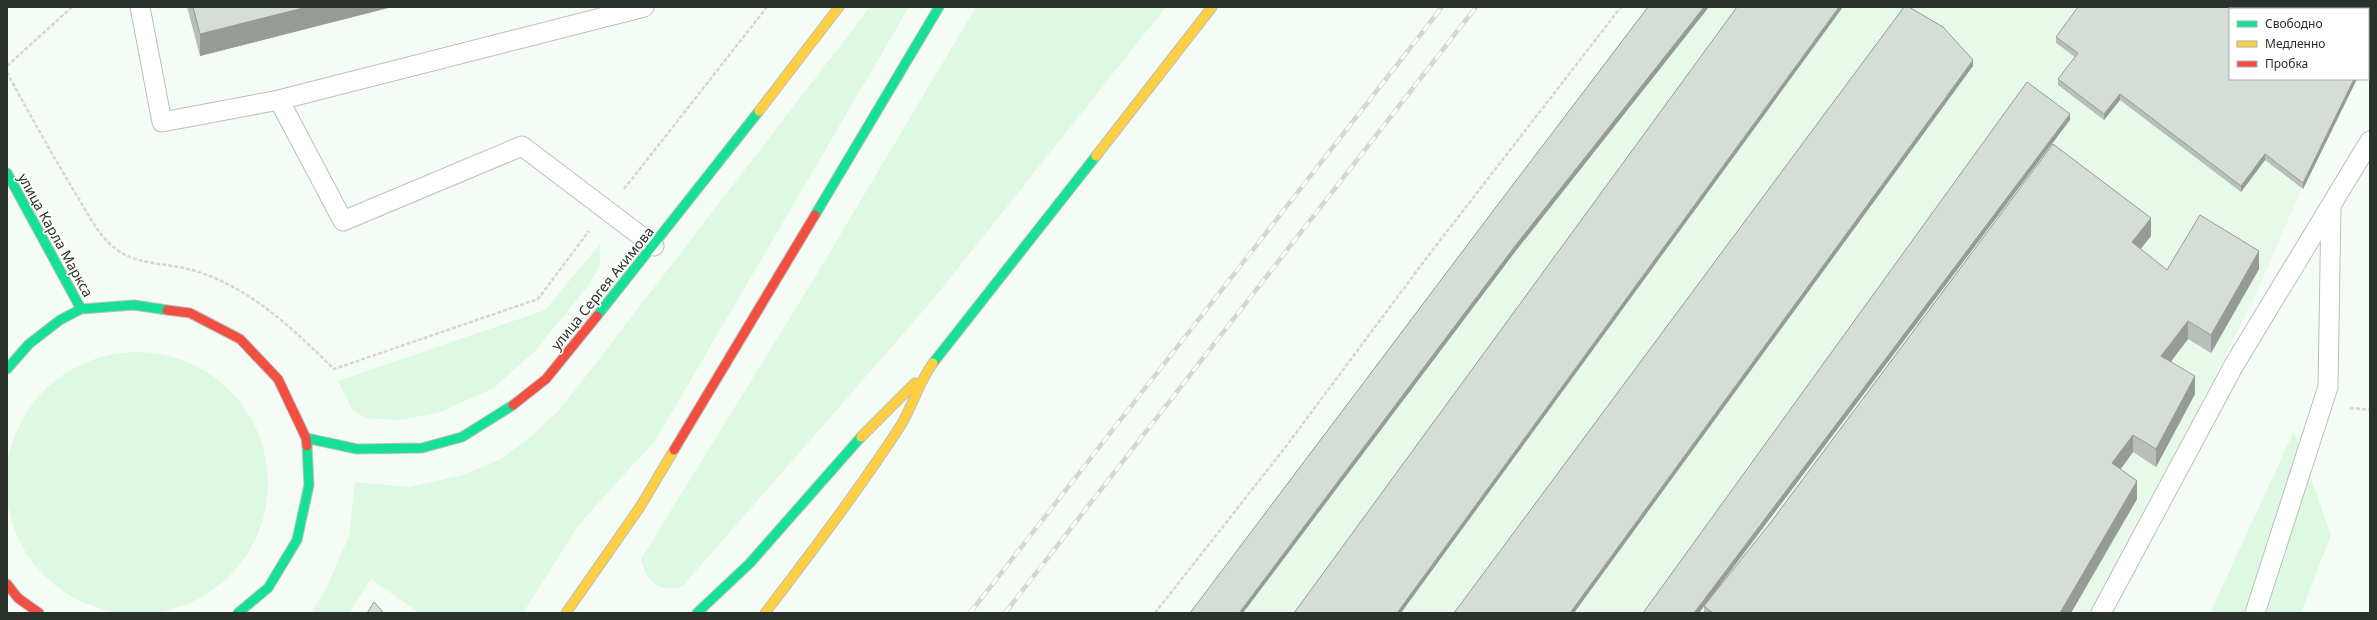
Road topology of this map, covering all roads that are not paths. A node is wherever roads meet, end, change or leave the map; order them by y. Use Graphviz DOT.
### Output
graph roads {
  1 [pos="140,7"];
  2 [pos="644,7"];
  3 [pos="839,7"];
  4 [pos="939,7"];
  5 [pos="1212,7"];
  6 [pos="279,100"];
  7 [pos="2370,141"];
  8 [pos="7,174"];
  9 [pos="2331,204"];
  10 [pos="654,246"];
  11 [pos="81,309"];
  12 [pos="7,369"];
  13 [pos="927,371"];
  14 [pos="306,438"];
  15 [pos="7,584"];
  16 [pos="39,613"];
  17 [pos="238,613"];
  18 [pos="566,613"];
  19 [pos="697,613"];
  20 [pos="765,613"];
  21 [pos="2101,613"];
  22 [pos="2255,613"];
  1 -- 6 [label="lane"];
  2 -- 6 [label="lane"];
  3 -- 10 [label="main road, улица Сергея Акимова"];
  4 -- 18 [label="main road"];
  5 -- 13 [label="main road"];
  6 -- 10 [label="lane"];
  7 -- 9 [label="lane"];
  8 -- 11 [label="main road, улица Карла Маркса"];
  9 -- 21 [label="lane"];
  9 -- 22 [label="lane"];
  10 -- 14 [label="main road, улица Сергея Акимова"];
  11 -- 12 [label="main road"];
  11 -- 14 [label="main road"];
  13 -- 19 [label="main road"];
  13 -- 20 [label="main road"];
  14 -- 17 [label="main road"];
  15 -- 16 [label="main road"];
}
